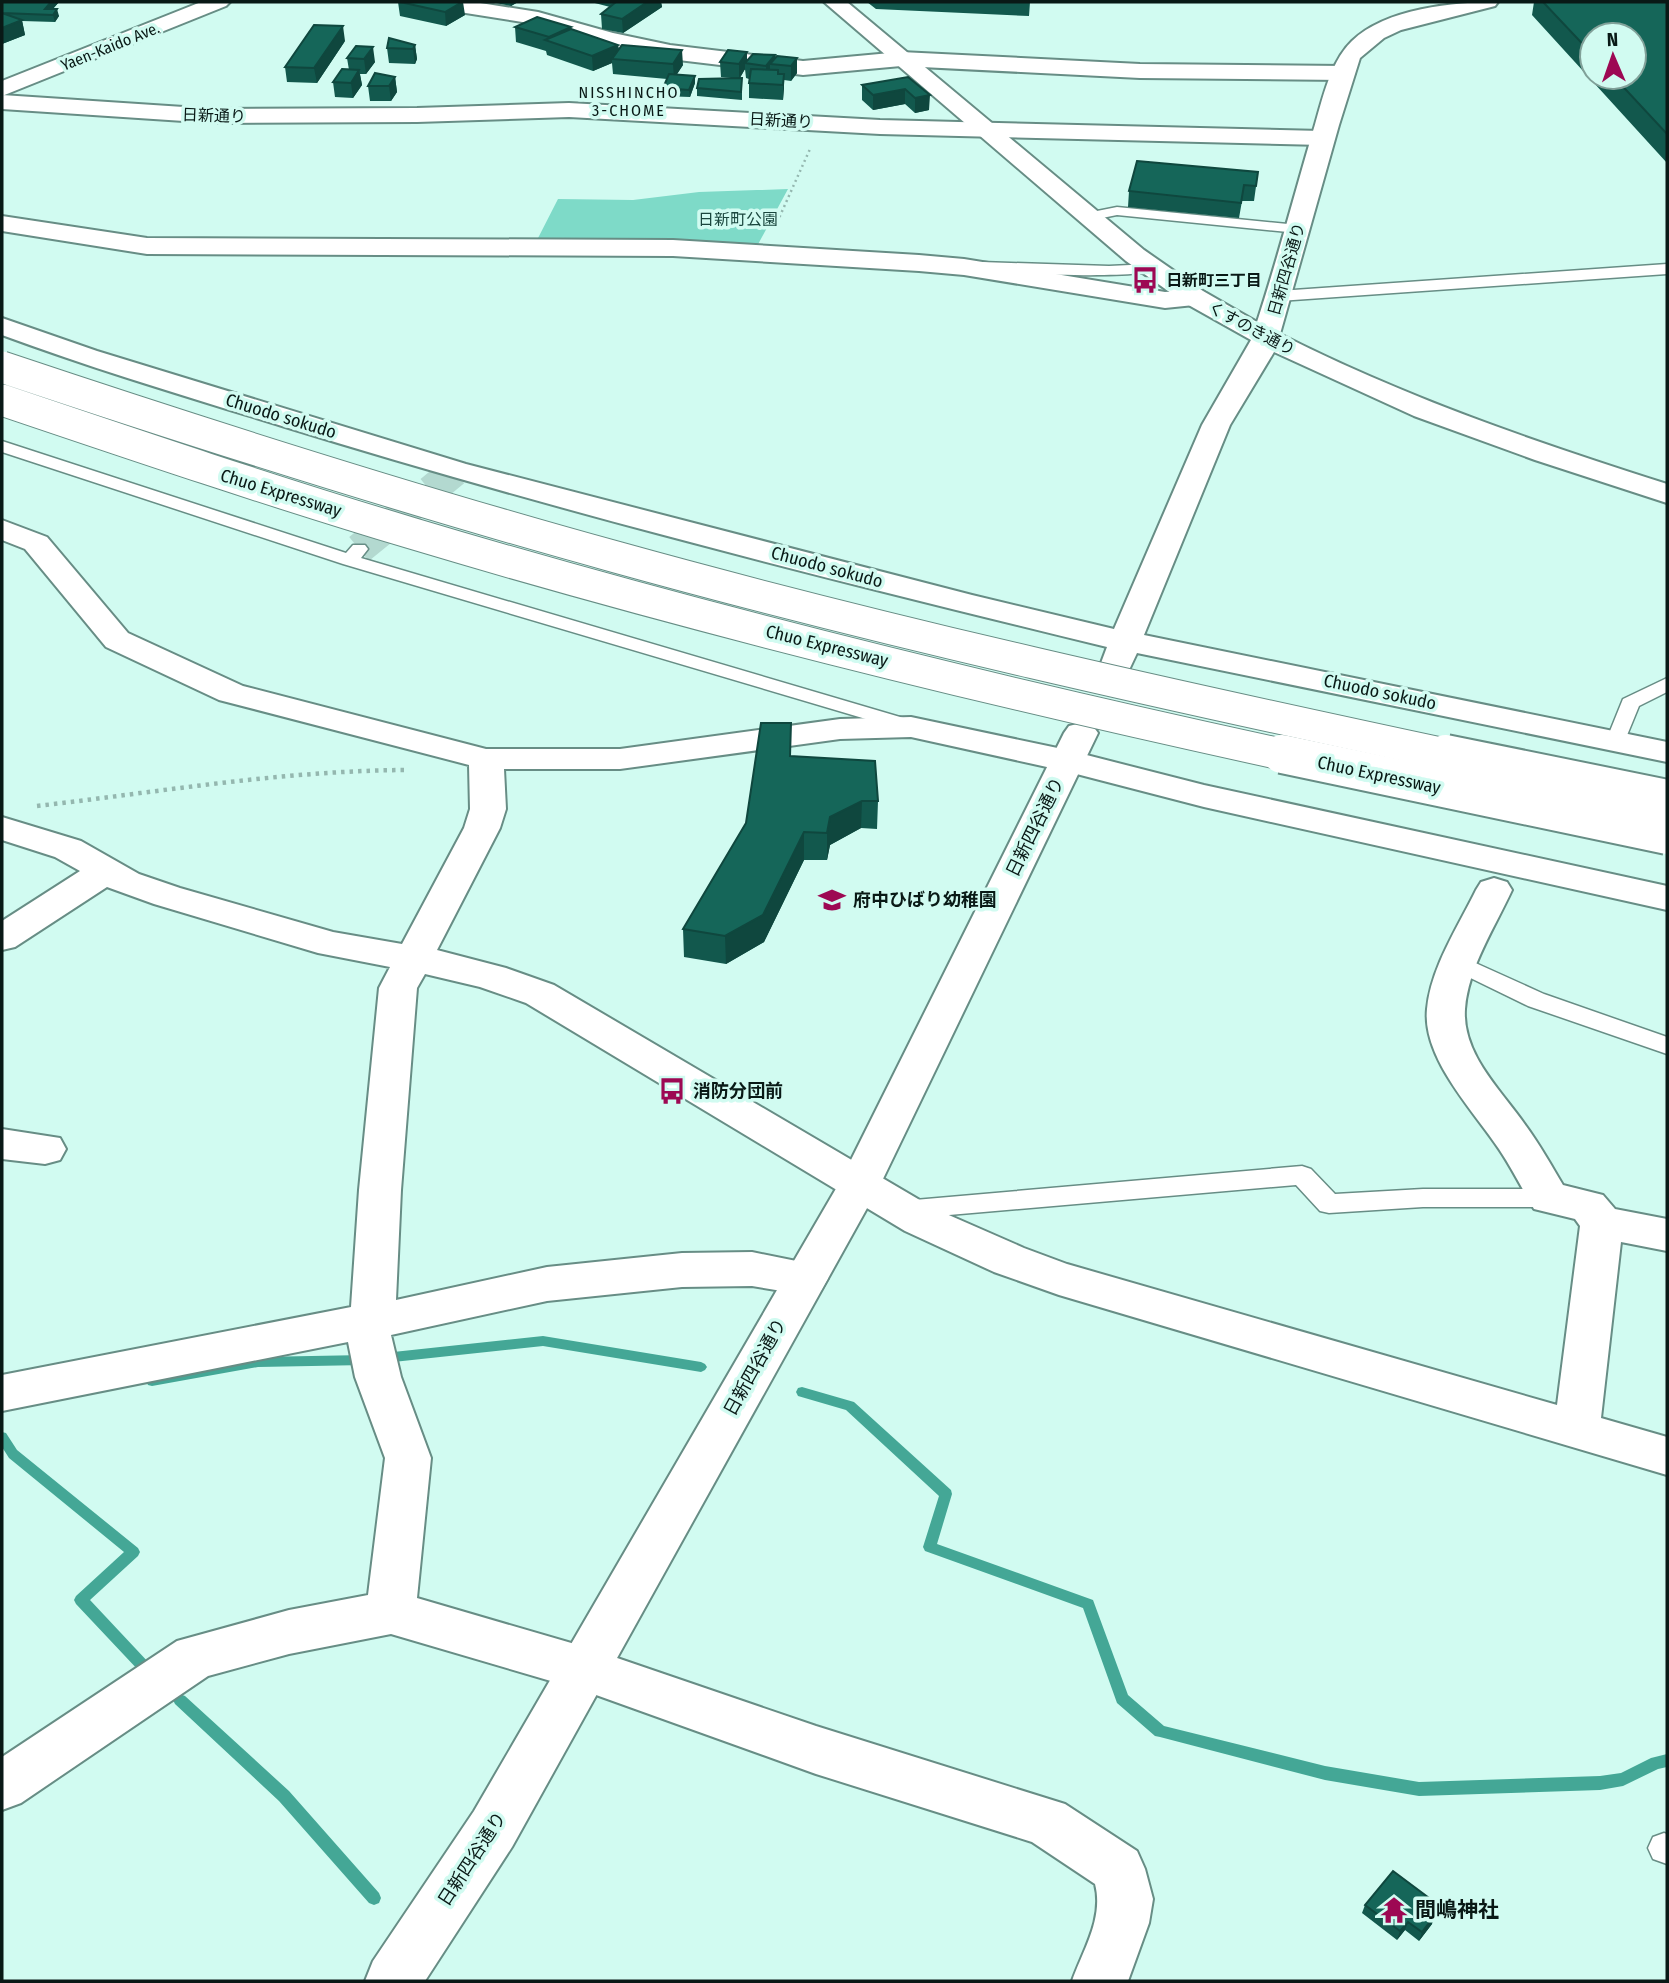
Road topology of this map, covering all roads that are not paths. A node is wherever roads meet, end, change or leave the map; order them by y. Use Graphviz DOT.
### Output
graph roads {
  1 [pos="187,2"];
  2 [pos="219,2"];
  3 [pos="434,2"];
  4 [pos="834,2"];
  5 [pos="1488,2"];
  6 [pos="901,59"];
  7 [pos="803,68"];
  8 [pos="2,73"];
  9 [pos="1344,73"];
  10 [pos="825,85"];
  11 [pos="2,89"];
  12 [pos="2,102"];
  13 [pos="847,102"];
  14 [pos="880,127"];
  15 [pos="984,129"];
  16 [pos="1322,138"];
  17 [pos="1087,217"];
  18 [pos="2,224"];
  19 [pos="1298,229"];
  20 [pos="964,267"];
  21 [pos="1152,269"];
  22 [pos="1667,269"];
  23 [pos="1279,296"];
  24 [pos="1195,298"];
  25 [pos="2,326"];
  26 [pos="1266,336"];
  27 [pos="2,367"];
  28 [pos="2,400"];
  29 [pos="2,446"];
  30 [pos="1667,494"];
  31 [pos="2,530"];
  32 [pos="1121,652"];
  33 [pos="1667,684"];
  34 [pos="911,727"];
  35 [pos="1616,741"];
  36 [pos="1074,747"];
  37 [pos="1667,752"];
  38 [pos="486,759"];
  39 [pos="1667,799"];
  40 [pos="16,817"];
  41 [pos="1667,835"];
  42 [pos="108,870"];
  43 [pos="1494,890"];
  44 [pos="1667,898"];
  45 [pos="2,938"];
  46 [pos="412,958"];
  47 [pos="1460,964"];
  48 [pos="1667,1046"];
  49 [pos="2,1144"];
  50 [pos="45,1149"];
  51 [pos="860,1183"];
  52 [pos="1549,1198"];
  53 [pos="903,1210"];
  54 [pos="1602,1222"];
  55 [pos="1667,1235"];
  56 [pos="806,1278"];
  57 [pos="373,1344"];
  58 [pos="2,1393"];
  59 [pos="1577,1429"];
  60 [pos="1667,1456"];
  61 [pos="391,1612"];
  62 [pos="585,1669"];
  63 [pos="2,1786"];
  64 [pos="393,1981"];
  65 [pos="1100,1981"];
  1 -- 8 [label="main road, Yaen-Kaido Ave."];
  2 -- 11 [label="main road, Yaen-Kaido Ave."];
  3 -- 7 [label="main road"];
  4 -- 6 [label="main road, くすのき通り"];
  5 -- 9 [label="main road"];
  6 -- 7 [label="main road"];
  6 -- 9 [label="main road"];
  6 -- 15 [label="main road, くすのき通り"];
  7 -- 10 [label="main road"];
  9 -- 16 [label="main road"];
  12 -- 14 [label="main road, 日新通り"];
  13 -- 14 [label="main road"];
  14 -- 15 [label="main road, 日新通り"];
  15 -- 16 [label="main road, 日新通り"];
  15 -- 17 [label="main road, くすのき通り"];
  16 -- 19 [label="main road, 日新四谷通り"];
  17 -- 19 [label="lane"];
  17 -- 21 [label="main road, くすのき通り"];
  18 -- 20 [label="main road"];
  19 -- 23 [label="main road, 日新四谷通り"];
  20 -- 21 [label="lane"];
  20 -- 24 [label="main road"];
  21 -- 24 [label="main road, くすのき通り"];
  22 -- 23 [label="lane"];
  23 -- 26 [label="main road, 日新四谷通り"];
  24 -- 26 [label="main road, くすのき通り"];
  25 -- 32 [label="main road, Chuodo sokudo"];
  26 -- 30 [label="main road, くすのき通り"];
  26 -- 32 [label="main road, 日新四谷通り"];
  27 -- 39 [label="main road, Chuo Expressway, bridge"];
  28 -- 41 [label="main road, Chuo Expressway, bridge"];
  29 -- 34 [label="lane"];
  31 -- 38 [label="main road"];
  32 -- 35 [label="main road, Chuodo sokudo"];
  33 -- 35 [label="lane"];
  34 -- 36 [label="main road"];
  34 -- 38 [label="main road"];
  35 -- 37 [label="main road, Chuodo sokudo"];
  36 -- 44 [label="main road"];
  36 -- 51 [label="main road, 日新四谷通り"];
  38 -- 46 [label="main road"];
  40 -- 42 [label="main road"];
  42 -- 45 [label="main road"];
  42 -- 46 [label="main road"];
  43 -- 47 [label="main road"];
  46 -- 51 [label="main road"];
  46 -- 57 [label="main road"];
  47 -- 48 [label="lane"];
  47 -- 52 [label="main road"];
  49 -- 50 [label="main road"];
  51 -- 53 [label="main road"];
  51 -- 56 [label="main road, 日新四谷通り"];
  52 -- 53 [label="lane"];
  52 -- 54 [label="main road"];
  53 -- 59 [label="main road"];
  54 -- 55 [label="main road"];
  54 -- 59 [label="main road"];
  56 -- 57 [label="main road"];
  56 -- 62 [label="main road, 日新四谷通り"];
  57 -- 58 [label="main road"];
  57 -- 61 [label="main road"];
  59 -- 60 [label="main road"];
  61 -- 62 [label="main road"];
  61 -- 63 [label="main road"];
  62 -- 64 [label="main road, 日新四谷通り"];
  62 -- 65 [label="main road"];
}
